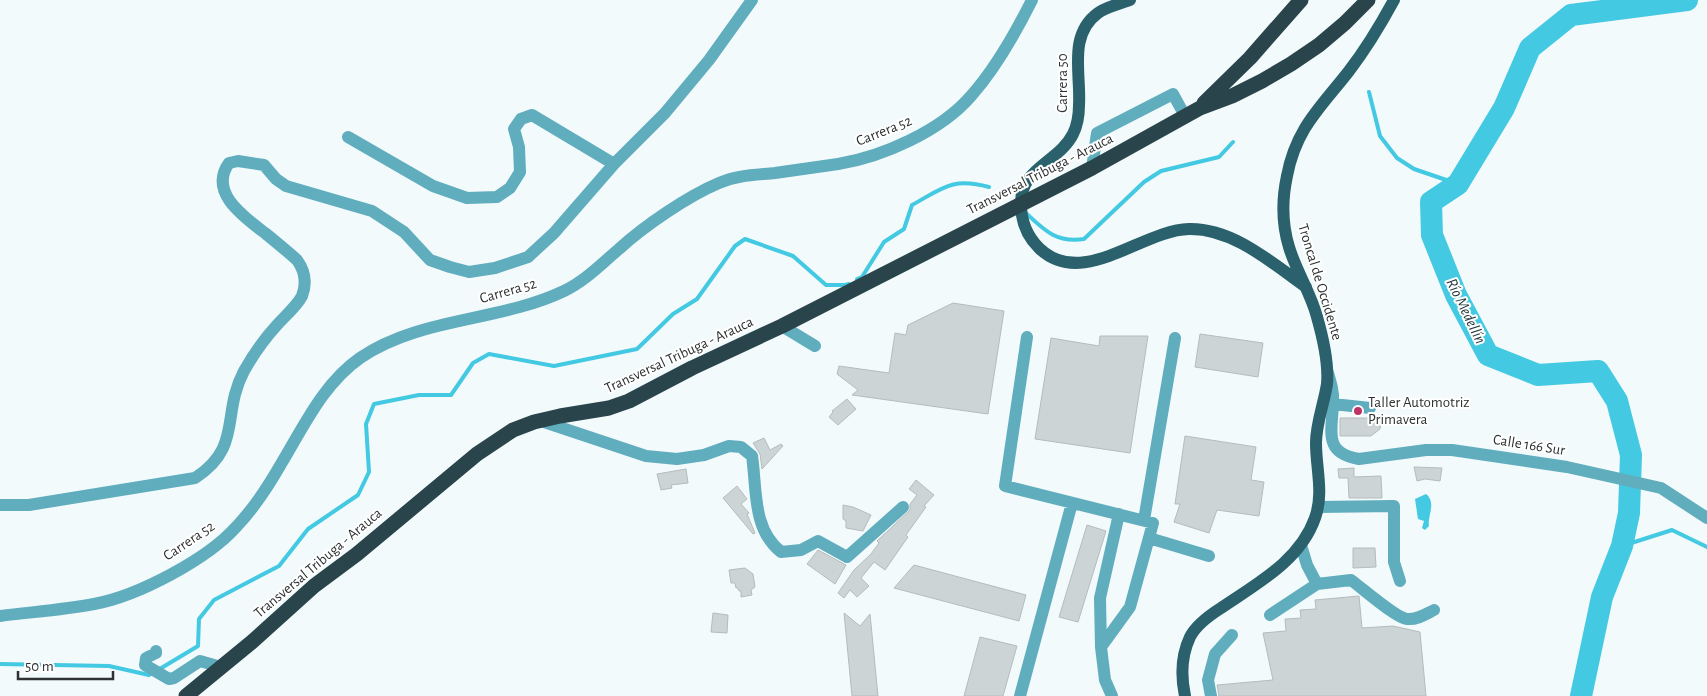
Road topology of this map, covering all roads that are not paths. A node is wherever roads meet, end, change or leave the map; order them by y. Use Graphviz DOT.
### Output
graph roads {
  1 [pos="752,0"];
  2 [pos="1032,0"];
  3 [pos="1130,0"];
  4 [pos="1301,0"];
  5 [pos="1368,0"];
  6 [pos="1394,0"];
  7 [pos="1200,108"];
  8 [pos="1185,116"];
  9 [pos="348,138"];
  10 [pos="614,164"];
  11 [pos="1092,168"];
  12 [pos="1021,203"];
  13 [pos="1306,288"];
  14 [pos="782,326"];
  15 [pos="1027,337"];
  16 [pos="1175,338"];
  17 [pos="815,346"];
  18 [pos="1327,369"];
  19 [pos="1333,404"];
  20 [pos="1370,408"];
  21 [pos="541,421"];
  22 [pos="1072,503"];
  23 [pos="0,505"];
  24 [pos="902,507"];
  25 [pos="1318,507"];
  26 [pos="1119,514"];
  27 [pos="1707,518"];
  28 [pos="1144,520"];
  29 [pos="1149,538"];
  30 [pos="1301,545"];
  31 [pos="1209,556"];
  32 [pos="1400,581"];
  33 [pos="1318,584"];
  34 [pos="1434,610"];
  35 [pos="1270,615"];
  36 [pos="0,616"];
  37 [pos="1232,635"];
  38 [pos="1101,647"];
  39 [pos="156,651"];
  40 [pos="221,667"];
  41 [pos="186,696"];
  42 [pos="1020,696"];
  43 [pos="1112,696"];
  44 [pos="1185,696"];
  45 [pos="1210,696"];
  1 -- 10 [label="street"];
  2 -- 36 [label="street, Carrera 52"];
  3 -- 12 [label="main road, Carrera 50"];
  4 -- 7 [label="highway, Transversal Tribuga - Arauca"];
  5 -- 7 [label="highway, Transversal Tribuga - Arauca"];
  6 -- 13 [label="main road, Troncal de Occidente"];
  7 -- 8 [label="highway, Transversal Tribuga - Arauca"];
  8 -- 11 [label="highway, Transversal Tribuga - Arauca"];
  8 -- 11 [label="street"];
  9 -- 10 [label="street"];
  10 -- 23 [label="street"];
  11 -- 12 [label="highway, Transversal Tribuga - Arauca"];
  12 -- 13 [label="main road"];
  12 -- 14 [label="highway, Transversal Tribuga - Arauca"];
  13 -- 18 [label="main road, Troncal de Occidente"];
  14 -- 17 [label="street"];
  14 -- 21 [label="highway, Transversal Tribuga - Arauca"];
  15 -- 22 [label="street"];
  16 -- 28 [label="street"];
  18 -- 19 [label="street, Calle 166 Sur"];
  18 -- 25 [label="main road, Troncal de Occidente"];
  19 -- 20 [label="street"];
  19 -- 27 [label="street, Calle 166 Sur"];
  21 -- 24 [label="street"];
  21 -- 40 [label="highway, Transversal Tribuga - Arauca"];
  22 -- 26 [label="street"];
  22 -- 42 [label="street"];
  25 -- 30 [label="main road, Troncal de Occidente"];
  25 -- 32 [label="street"];
  26 -- 28 [label="street"];
  26 -- 38 [label="street"];
  28 -- 29 [label="street"];
  29 -- 31 [label="street"];
  29 -- 38 [label="street"];
  30 -- 33 [label="street"];
  30 -- 44 [label="main road, Troncal de Occidente"];
  33 -- 34 [label="street"];
  33 -- 35 [label="street"];
  37 -- 45 [label="street"];
  38 -- 43 [label="street"];
  39 -- 40 [label="street"];
  40 -- 41 [label="highway, Transversal Tribuga - Arauca"];
}
